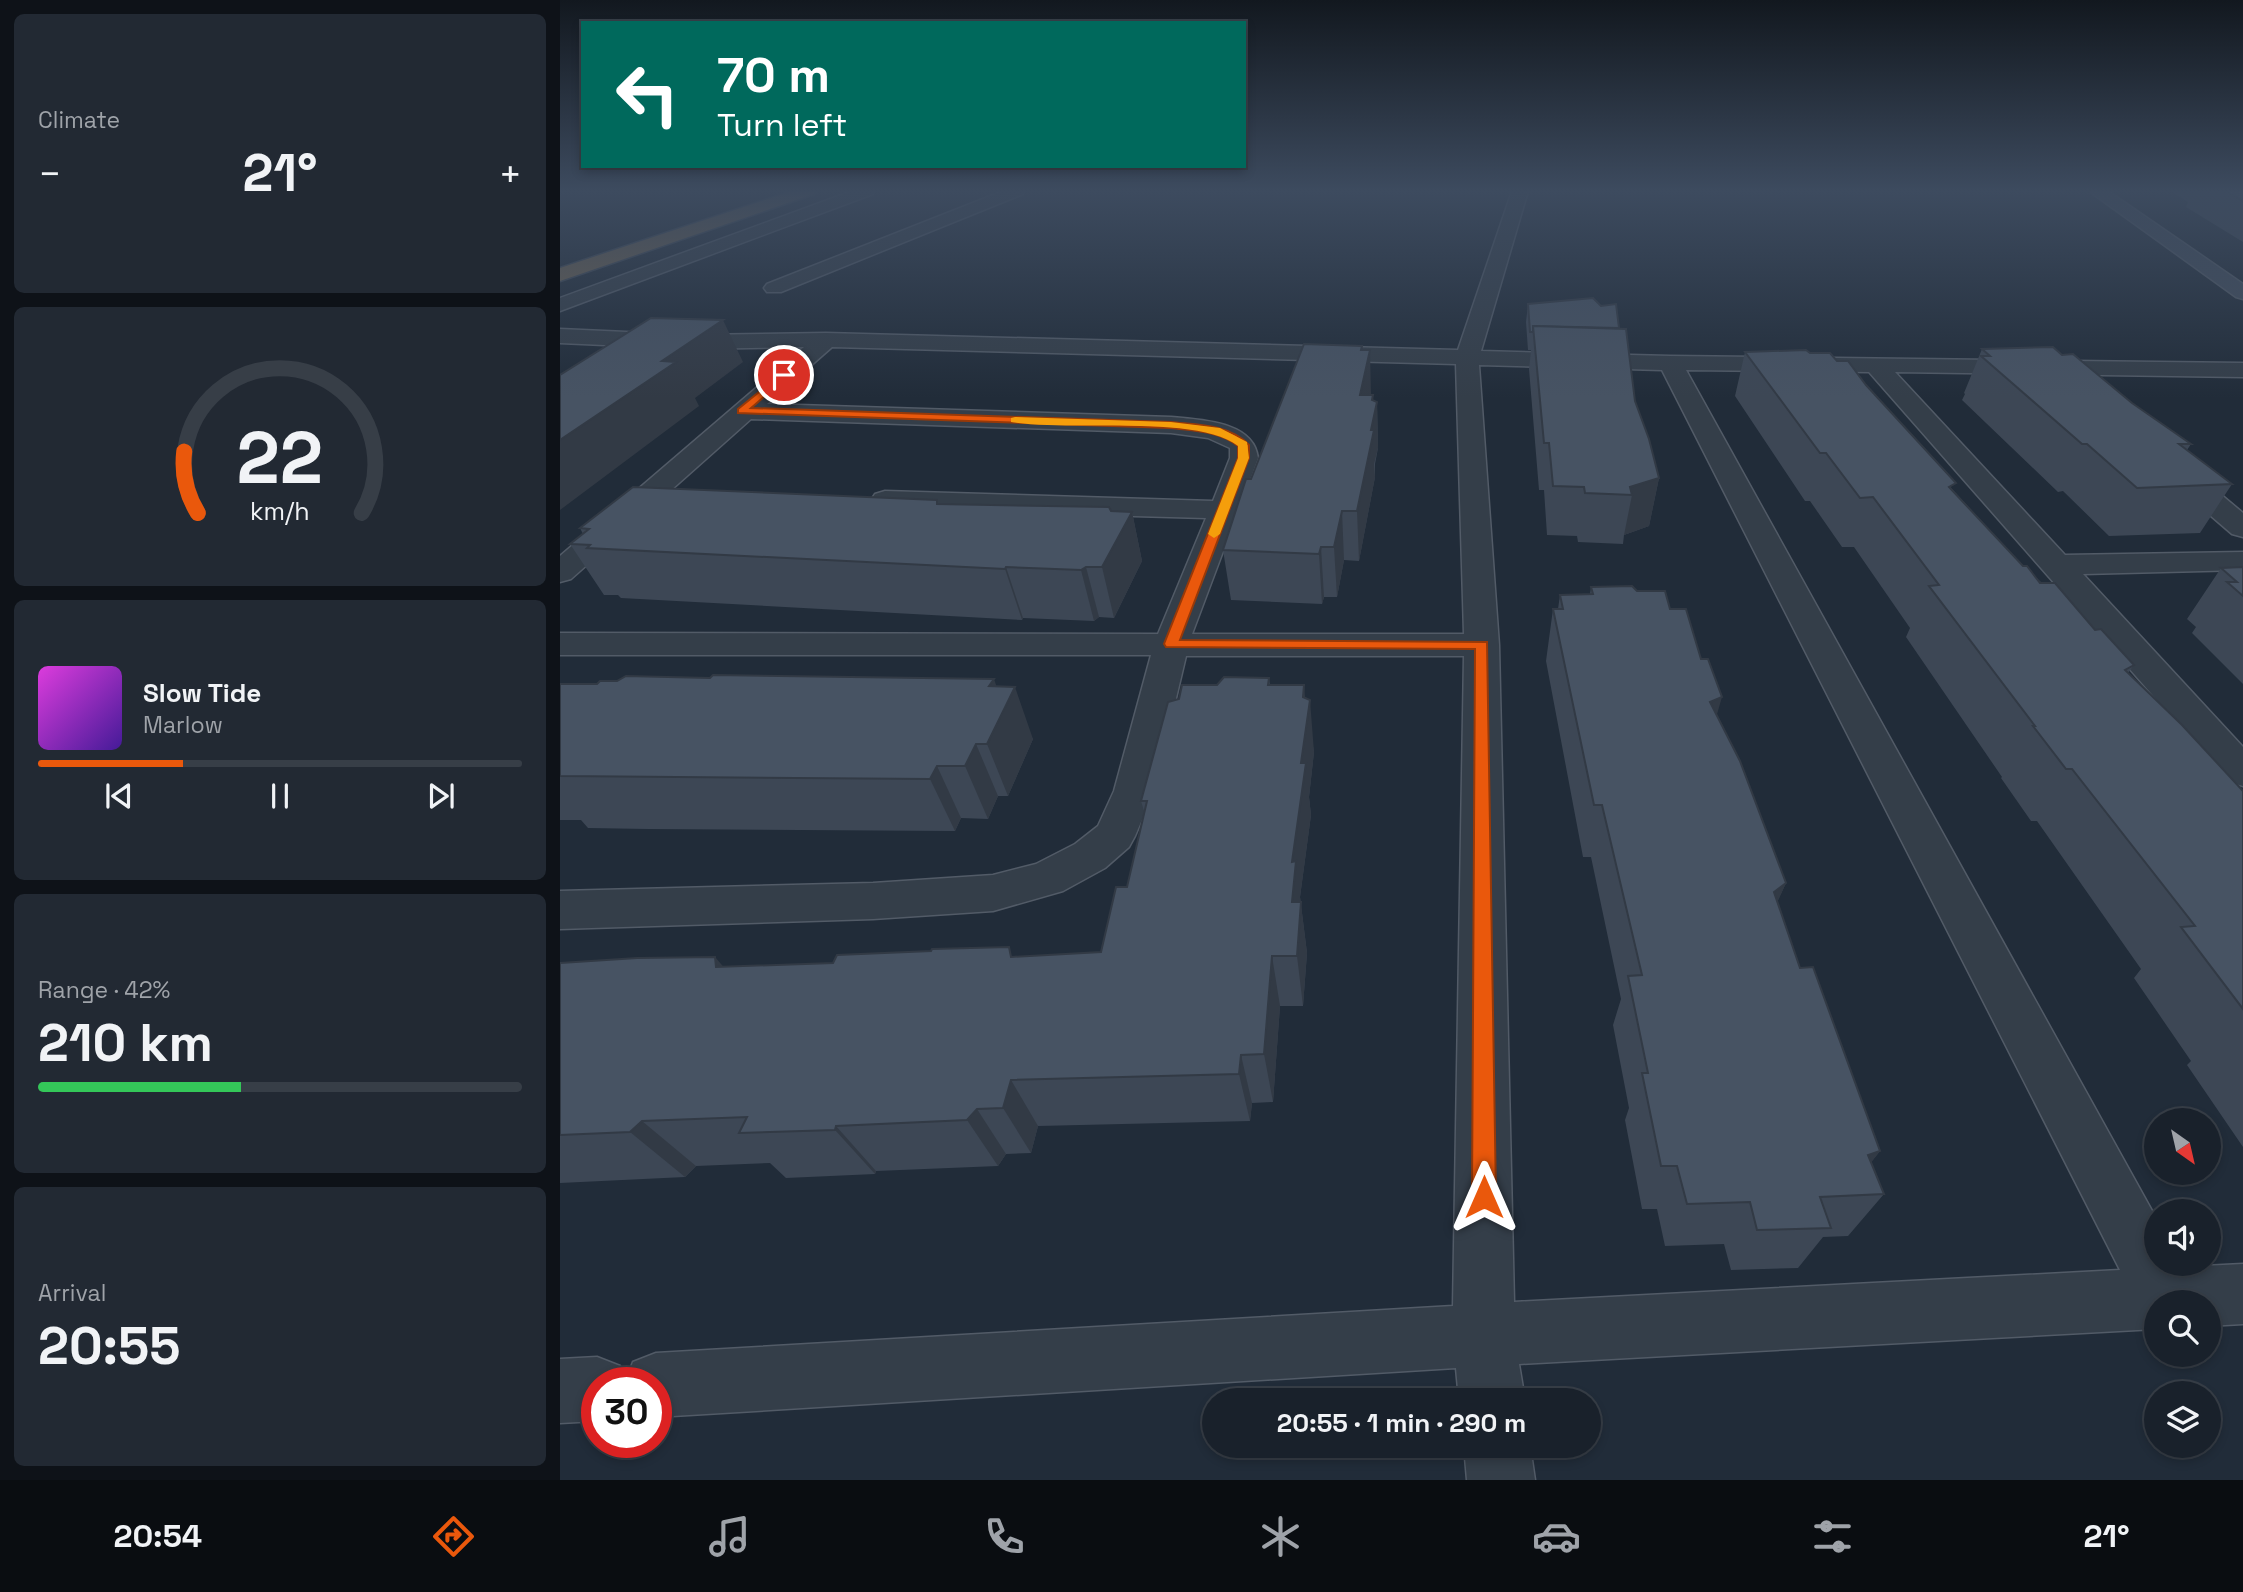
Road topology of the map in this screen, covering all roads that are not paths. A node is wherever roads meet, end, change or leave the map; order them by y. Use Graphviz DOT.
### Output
graph roads {
  1 [pos="604,260"];
  2 [pos="681,260"];
  3 [pos="845,260"];
  4 [pos="1498,260"];
  5 [pos="2196,260"];
  6 [pos="560,275"];
  7 [pos="775,288"];
  8 [pos="2243,293"];
  9 [pos="560,305"];
  10 [pos="560,335"];
  11 [pos="646,340"];
  12 [pos="826,340"];
  13 [pos="612,358"];
  14 [pos="1467,358"];
  15 [pos="1670,363"];
  16 [pos="1875,364"];
  17 [pos="2053,368"];
  18 [pos="2243,370"];
  19 [pos="2084,395"];
  20 [pos="742,411"];
  21 [pos="2158,457"];
  22 [pos="652,493"];
  23 [pos="694,494"];
  24 [pos="861,499"];
  25 [pos="1224,510"];
  26 [pos="2243,528"];
  27 [pos="2243,561"];
  28 [pos="2053,565"];
  29 [pos="560,572"];
  30 [pos="560,644"];
  31 [pos="1171,644"];
  32 [pos="1482,645"];
  33 [pos="2243,772"];
  34 [pos="560,910"];
  35 [pos="2163,1290"];
  36 [pos="2243,1294"];
  37 [pos="2221,1295"];
  38 [pos="2144,1299"];
  39 [pos="1484,1335"];
  40 [pos="672,1384"];
  41 [pos="1491,1388"];
  42 [pos="581,1390"];
  43 [pos="560,1391"];
  44 [pos="1498,1458"];
  45 [pos="1501,1480"];
  1 -- 6 [label="highway"];
  2 -- 9 [label="street"];
  3 -- 7 [label="street"];
  4 -- 14 [label="street"];
  5 -- 8 [label="street"];
  10 -- 11 [label="street"];
  11 -- 12 [label="street"];
  11 -- 13 [label="street"];
  12 -- 14 [label="street"];
  12 -- 20 [label="street"];
  14 -- 15 [label="street"];
  14 -- 32 [label="street"];
  15 -- 16 [label="street"];
  15 -- 35 [label="street"];
  16 -- 17 [label="street"];
  16 -- 28 [label="street"];
  17 -- 18 [label="street"];
  17 -- 19 [label="street"];
  20 -- 22 [label="street"];
  20 -- 25 [label="street"];
  21 -- 26 [label="street"];
  22 -- 23 [label="street"];
  22 -- 29 [label="street"];
  24 -- 25 [label="street"];
  25 -- 31 [label="street"];
  27 -- 28 [label="street"];
  28 -- 33 [label="street"];
  30 -- 31 [label="street"];
  31 -- 32 [label="street"];
  31 -- 34 [label="street"];
  32 -- 39 [label="street"];
  36 -- 37 [label="street"];
  38 -- 39 [label="street"];
  39 -- 40 [label="street"];
  39 -- 41 [label="street"];
  42 -- 43 [label="street"];
  44 -- 45 [label="street"];
}
